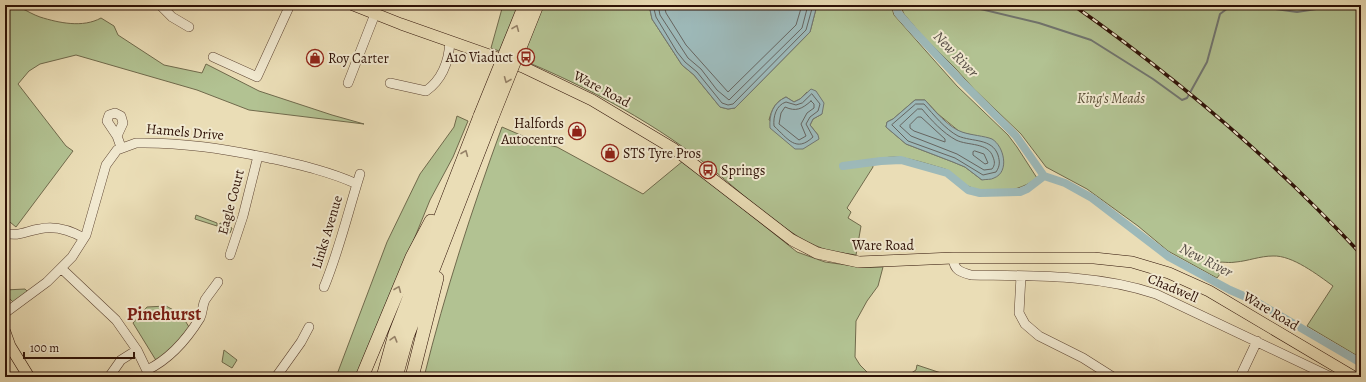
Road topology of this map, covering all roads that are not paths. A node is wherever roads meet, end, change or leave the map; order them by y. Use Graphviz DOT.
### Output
graph roads {
  1 [pos="160,5"];
  2 [pos="290,5"];
  3 [pos="353,5"];
  4 [pos="525,5"];
  5 [pos="537,5"];
  6 [pos="375,14"];
  7 [pos="189,27"];
  8 [pos="450,41"];
  9 [pos="213,57"];
  10 [pos="348,82"];
  11 [pos="390,82"];
  12 [pos="486,118"];
  13 [pos="117,136"];
  14 [pos="121,147"];
  15 [pos="258,156"];
  16 [pos="360,174"];
  17 [pos="456,174"];
  18 [pos="356,184"];
  19 [pos="452,216"];
  20 [pos="5,233"];
  21 [pos="84,238"];
  22 [pos="230,255"];
  23 [pos="953,258"];
  24 [pos="62,269"];
  25 [pos="1021,276"];
  26 [pos="218,282"];
  27 [pos="324,287"];
  28 [pos="5,312"];
  29 [pos="309,327"];
  30 [pos="5,332"];
  31 [pos="1257,341"];
  32 [pos="8,345"];
  33 [pos="136,350"];
  34 [pos="149,374"];
  35 [pos="29,377"];
  36 [pos="109,377"];
  37 [pos="276,377"];
  38 [pos="362,377"];
  39 [pos="383,377"];
  40 [pos="396,377"];
  41 [pos="412,377"];
  42 [pos="1113,377"];
  43 [pos="1240,377"];
  44 [pos="1331,377"];
  45 [pos="1354,377"];
  1 -- 7 [label="street"];
  2 -- 9 [label="street"];
  3 -- 6 [label="main road, Ware Road"];
  12 -- 4 [label="highway, one-way, bridge"];
  5 -- 12 [label="highway, one-way, bridge"];
  6 -- 8 [label="main road, Ware Road"];
  6 -- 10 [label="street"];
  8 -- 11 [label="street"];
  8 -- 23 [label="main road, Ware Road"];
  17 -- 12 [label="highway, one-way"];
  12 -- 19 [label="highway"];
  13 -- 14 [label="street"];
  14 -- 15 [label="street, Hamels Drive"];
  14 -- 21 [label="street"];
  15 -- 18 [label="street, Hamels Drive"];
  15 -- 22 [label="street, Eagle Court"];
  16 -- 18 [label="street, Links Avenue"];
  38 -- 17 [label="highway, one-way"];
  39 -- 17 [label="highway, one-way"];
  18 -- 27 [label="street, Links Avenue"];
  19 -- 40 [label="highway"];
  19 -- 41 [label="highway"];
  20 -- 21 [label="street"];
  21 -- 24 [label="street"];
  23 -- 25 [label="street, Chadwell"];
  23 -- 45 [label="main road, Ware Road"];
  24 -- 28 [label="street"];
  24 -- 33 [label="street"];
  25 -- 31 [label="street, Chadwell"];
  25 -- 42 [label="street"];
  26 -- 34 [label="street"];
  29 -- 37 [label="street"];
  30 -- 32 [label="main road"];
  31 -- 43 [label="street"];
  31 -- 44 [label="street, Chadwell"];
  32 -- 35 [label="main road"];
  33 -- 34 [label="street"];
  33 -- 36 [label="street"];
}
